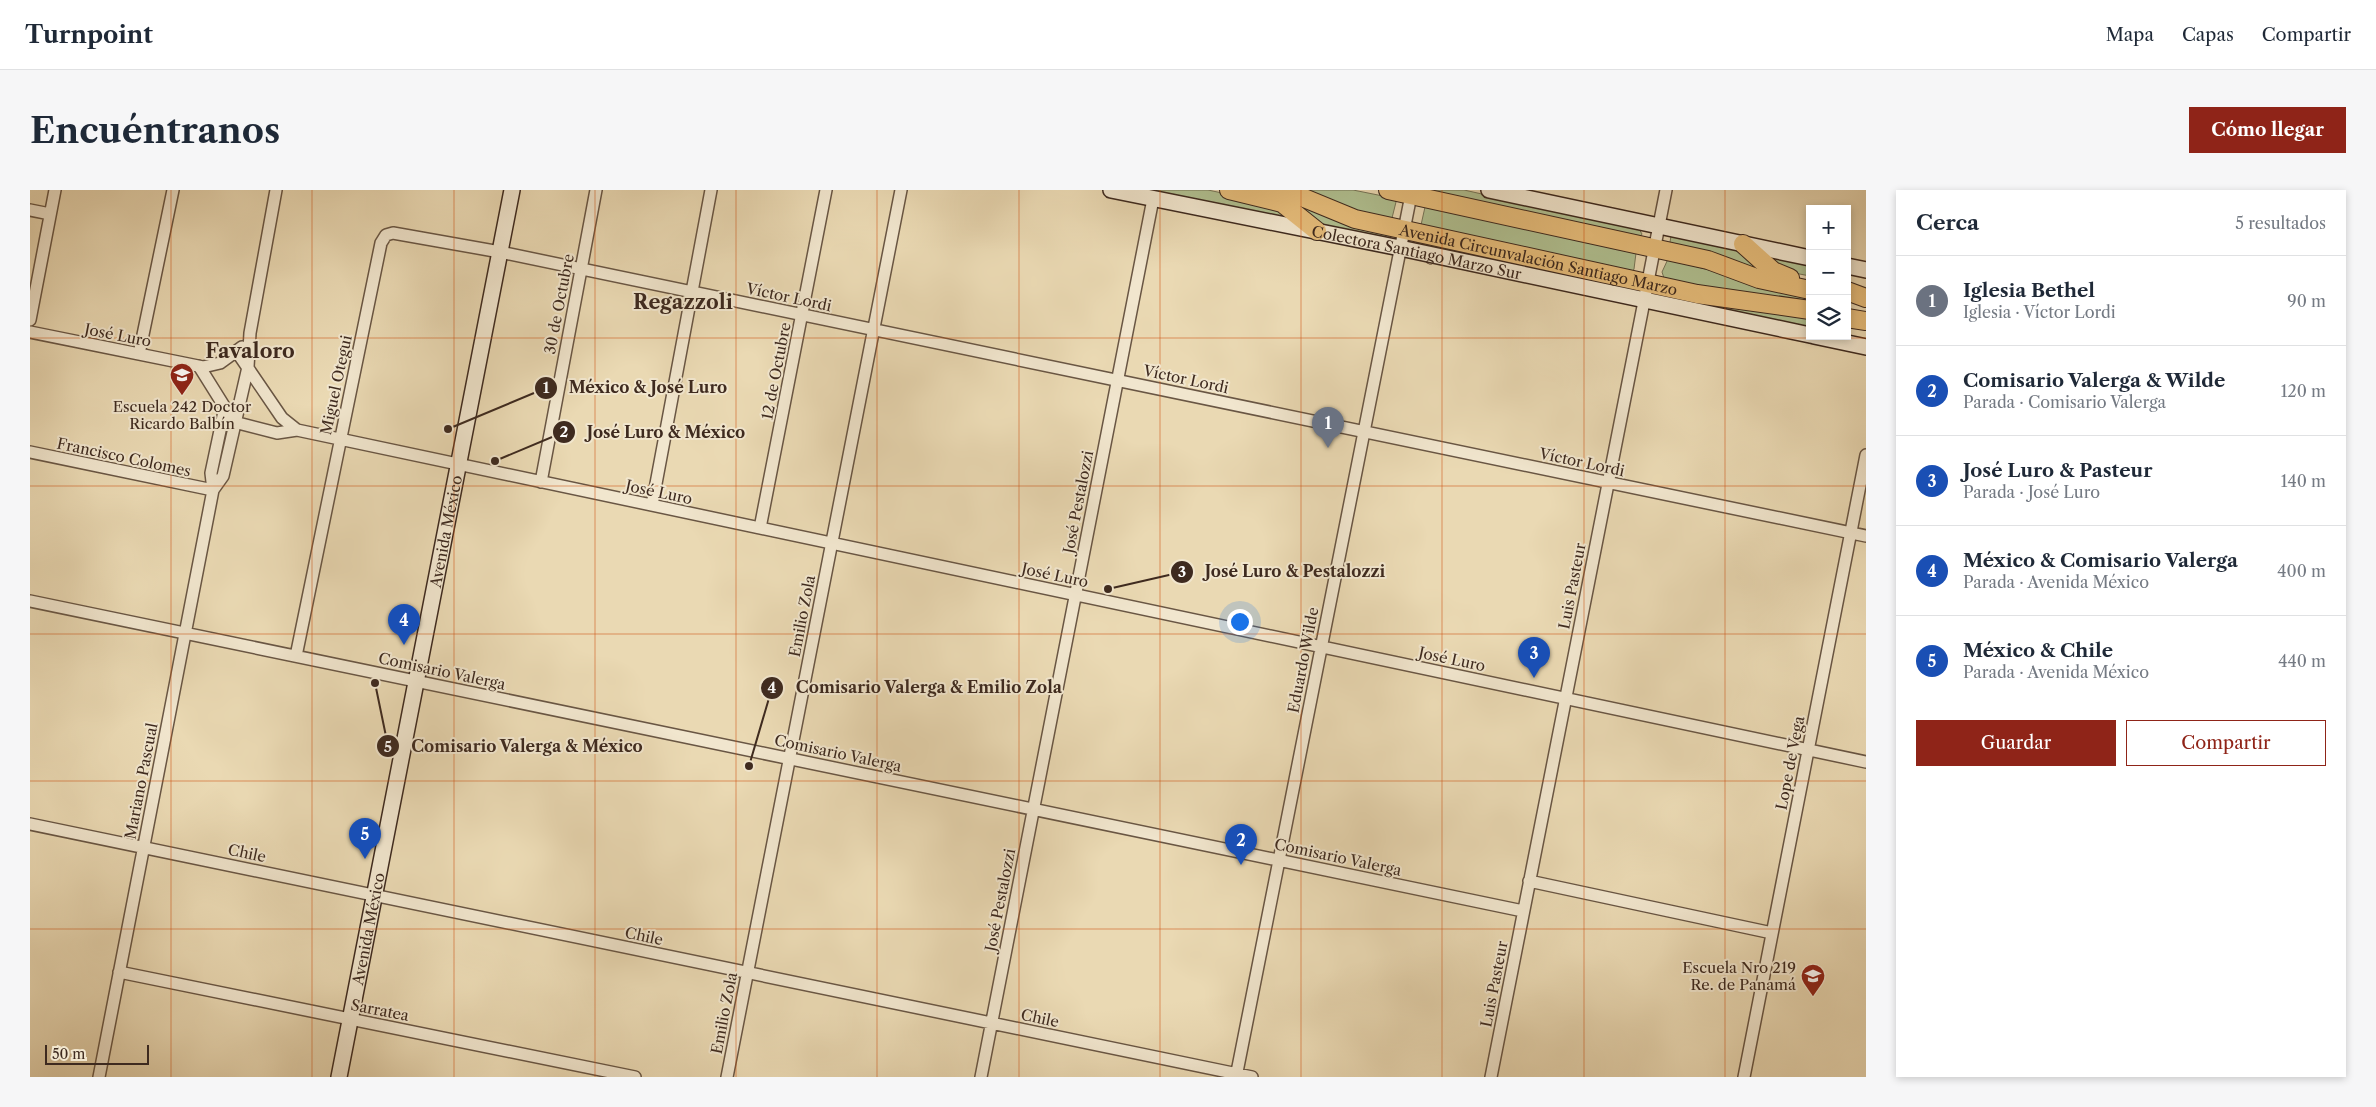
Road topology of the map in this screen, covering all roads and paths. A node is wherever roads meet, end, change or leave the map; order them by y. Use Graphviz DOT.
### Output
graph roads {
  1 [pos="55,190"];
  2 [pos="173,190"];
  3 [pos="276,190"];
  4 [pos="512,190"];
  5 [pos="596,190"];
  6 [pos="711,190"];
  7 [pos="826,190"];
  8 [pos="901,190"];
  9 [pos="1111,190"];
  10 [pos="1229,190"];
  11 [pos="1270,190"];
  12 [pos="1388,190"];
  13 [pos="1489,190"];
  14 [pos="1666,190"];
  15 [pos="1411,192"];
  16 [pos="1153,199"];
  17 [pos="30,210"];
  18 [pos="50,214"];
  19 [pos="1658,227"];
  20 [pos="1404,229"];
  21 [pos="1317,232"];
  22 [pos="1744,244"];
  23 [pos="1400,248"];
  24 [pos="1654,248"];
  25 [pos="500,252"];
  26 [pos="1806,257"];
  27 [pos="1851,267"];
  28 [pos="581,269"];
  29 [pos="1866,270"];
  30 [pos="1806,281"];
  31 [pos="1647,283"];
  32 [pos="1806,289"];
  33 [pos="692,292"];
  34 [pos="1851,293"];
  35 [pos="1851,298"];
  36 [pos="1866,300"];
  37 [pos="1644,301"];
  38 [pos="1806,309"];
  39 [pos="802,315"];
  40 [pos="1851,319"];
  41 [pos="30,320"];
  42 [pos="1866,321"];
  43 [pos="873,330"];
  44 [pos="30,332"];
  45 [pos="250,333"];
  46 [pos="1806,335"];
  47 [pos="1833,340"];
  48 [pos="1866,347"];
  49 [pos="237,352"];
  50 [pos="140,354"];
  51 [pos="199,366"];
  52 [pos="248,366"];
  53 [pos="1117,380"];
  54 [pos="225,407"];
  55 [pos="236,421"];
  56 [pos="297,430"];
  57 [pos="1364,432"];
  58 [pos="341,440"];
  59 [pos="30,452"];
  60 [pos="1866,455"];
  61 [pos="458,464"];
  62 [pos="541,482"];
  63 [pos="1608,482"];
  64 [pos="213,490"];
  65 [pos="652,505"];
  66 [pos="760,528"];
  67 [pos="1851,533"];
  68 [pos="1866,536"];
  69 [pos="832,543"];
  70 [pos="1075,595"];
  71 [pos="30,601"];
  72 [pos="185,633"];
  73 [pos="1321,647"];
  74 [pos="296,656"];
  75 [pos="416,681"];
  76 [pos="1565,698"];
  77 [pos="1808,750"];
  78 [pos="789,758"];
  79 [pos="1866,762"];
  80 [pos="1033,809"];
  81 [pos="30,824"];
  82 [pos="143,847"];
  83 [pos="1279,860"];
  84 [pos="1529,881"];
  85 [pos="374,895"];
  86 [pos="1523,911"];
  87 [pos="1772,933"];
  88 [pos="119,972"];
  89 [pos="747,972"];
  90 [pos="350,1019"];
  91 [pos="991,1023"];
  92 [pos="1237,1076"];
  93 [pos="99,1077"];
  94 [pos="339,1077"];
  95 [pos="635,1077"];
  96 [pos="727,1077"];
  97 [pos="981,1077"];
  98 [pos="1252,1077"];
  99 [pos="1491,1077"];
  100 [pos="1744,1077"];
  1 -- 18 [label="street"];
  2 -- 50 [label="street"];
  3 -- 45 [label="street, Mariano Pascual"];
  4 -- 25 [label="street, Avenida México"];
  5 -- 28 [label="street, 30 de Octubre"];
  6 -- 33 [label="street"];
  7 -- 39 [label="street, 12 de Octubre"];
  8 -- 43 [label="street, Emilio Zola"];
  9 -- 16 [label="street, Colectora Santiago Marzo Sur"];
  10 -- 21 [label="main road"];
  11 -- 20 [label="main road, Avenida Circunvalación Santiago Marzo"];
  12 -- 15 [label="main road"];
  13 -- 19 [label="street"];
  14 -- 19 [label="street, Luis Pasteur"];
  15 -- 20 [label="street, Eduardo Wilde"];
  15 -- 24 [label="main road"];
  16 -- 21 [label="street, Colectora Santiago Marzo Sur"];
  16 -- 53 [label="street, José Pestalozzi"];
  17 -- 18 [label="street"];
  18 -- 41 [label="street"];
  19 -- 22 [label="street"];
  19 -- 24 [label="street, Luis Pasteur"];
  20 -- 23 [label="street, Eduardo Wilde"];
  20 -- 31 [label="main road, Avenida Circunvalación Santiago Marzo"];
  21 -- 23 [label="street, Colectora Santiago Marzo Sur"];
  22 -- 26 [label="street"];
  22 -- 30 [label="main road"];
  23 -- 37 [label="street, Colectora Santiago Marzo Sur"];
  23 -- 57 [label="street, Eduardo Wilde"];
  24 -- 31 [label="street, Luis Pasteur"];
  24 -- 32 [label="main road"];
  25 -- 28 [label="street, Víctor Lordi"];
  25 -- 58 [label="street, Miguel Otegui"];
  25 -- 61 [label="street, Avenida México"];
  27 -- 29 [label="street"];
  28 -- 33 [label="street, Víctor Lordi"];
  28 -- 62 [label="street, 30 de Octubre"];
  31 -- 37 [label="street, Luis Pasteur"];
  31 -- 38 [label="main road, Avenida Circunvalación Santiago Marzo"];
  33 -- 39 [label="street, Víctor Lordi"];
  33 -- 65 [label="street"];
  34 -- 36 [label="main road"];
  35 -- 36 [label="main road"];
  37 -- 46 [label="street, Colectora Santiago Marzo Sur"];
  37 -- 63 [label="street, Luis Pasteur"];
  39 -- 43 [label="street, Víctor Lordi"];
  39 -- 66 [label="street, 12 de Octubre"];
  40 -- 42 [label="main road"];
  43 -- 53 [label="street, Víctor Lordi"];
  43 -- 69 [label="street, Emilio Zola"];
  44 -- 50 [label="street, José Luro"];
  45 -- 49 [label="street, Mariano Pascual"];
  45 -- 52 [label="street, Mariano Pascual"];
  47 -- 48 [label="street"];
  49 -- 51 [label="street, José Luro"];
  49 -- 52 [label="street"];
  50 -- 51 [label="street, José Luro"];
  51 -- 54 [label="street"];
  52 -- 55 [label="street, Mariano Pascual"];
  52 -- 56 [label="street"];
  53 -- 57 [label="street, Víctor Lordi"];
  53 -- 70 [label="street, José Pestalozzi"];
  54 -- 55 [label="street"];
  54 -- 64 [label="street, Mariano Pascual"];
  55 -- 56 [label="street, José Luro"];
  55 -- 64 [label="street, Mariano Pascual"];
  56 -- 58 [label="street, José Luro"];
  57 -- 63 [label="street, Víctor Lordi"];
  57 -- 73 [label="street, Eduardo Wilde"];
  58 -- 61 [label="street, José Luro"];
  58 -- 74 [label="street, Miguel Otegui"];
  59 -- 64 [label="street, Francisco Colomes"];
  60 -- 67 [label="street, Lope de Vega"];
  61 -- 62 [label="street, José Luro"];
  61 -- 75 [label="street, Avenida México"];
  62 -- 65 [label="street, José Luro"];
  63 -- 67 [label="street, Víctor Lordi"];
  63 -- 76 [label="street, Luis Pasteur"];
  64 -- 72 [label="street, Mariano Pascual"];
  65 -- 66 [label="street, José Luro"];
  66 -- 69 [label="street, José Luro"];
  67 -- 68 [label="street, Víctor Lordi"];
  67 -- 77 [label="street, Lope de Vega"];
  69 -- 70 [label="street, José Luro"];
  69 -- 78 [label="street, Emilio Zola"];
  70 -- 73 [label="street, José Luro"];
  70 -- 80 [label="street, José Pestalozzi"];
  71 -- 72 [label="street, Comisario Valerga"];
  72 -- 74 [label="street, Comisario Valerga"];
  72 -- 82 [label="street, Mariano Pascual"];
  73 -- 76 [label="street, José Luro"];
  73 -- 83 [label="street, Eduardo Wilde"];
  74 -- 75 [label="street, Comisario Valerga"];
  75 -- 78 [label="street, Comisario Valerga"];
  75 -- 85 [label="street, Avenida México"];
  76 -- 77 [label="street, José Luro"];
  76 -- 84 [label="street, Luis Pasteur"];
  77 -- 79 [label="street, José Luro"];
  77 -- 87 [label="street, Lope de Vega"];
  78 -- 80 [label="street, Comisario Valerga"];
  78 -- 89 [label="street, Emilio Zola"];
  80 -- 83 [label="street, Comisario Valerga"];
  80 -- 91 [label="street, José Pestalozzi"];
  81 -- 82 [label="street, Chile"];
  82 -- 85 [label="street, Chile"];
  82 -- 88 [label="street, Mariano Pascual"];
  83 -- 86 [label="street, Comisario Valerga"];
  83 -- 92 [label="street, Eduardo Wilde"];
  84 -- 86 [label="street, Luis Pasteur"];
  84 -- 87 [label="street"];
  85 -- 89 [label="street, Chile"];
  85 -- 90 [label="street, Avenida México"];
  86 -- 99 [label="street, Luis Pasteur"];
  87 -- 100 [label="street, Lope de Vega"];
  88 -- 90 [label="street, Sarratea"];
  88 -- 93 [label="street, Mariano Pascual"];
  89 -- 91 [label="street, Chile"];
  89 -- 96 [label="street, Emilio Zola"];
  90 -- 94 [label="street, Avenida México"];
  90 -- 95 [label="street, Sarratea"];
  91 -- 92 [label="street, Chile"];
  91 -- 97 [label="street, José Pestalozzi"];
  92 -- 98 [label="street, Chile"];
}
